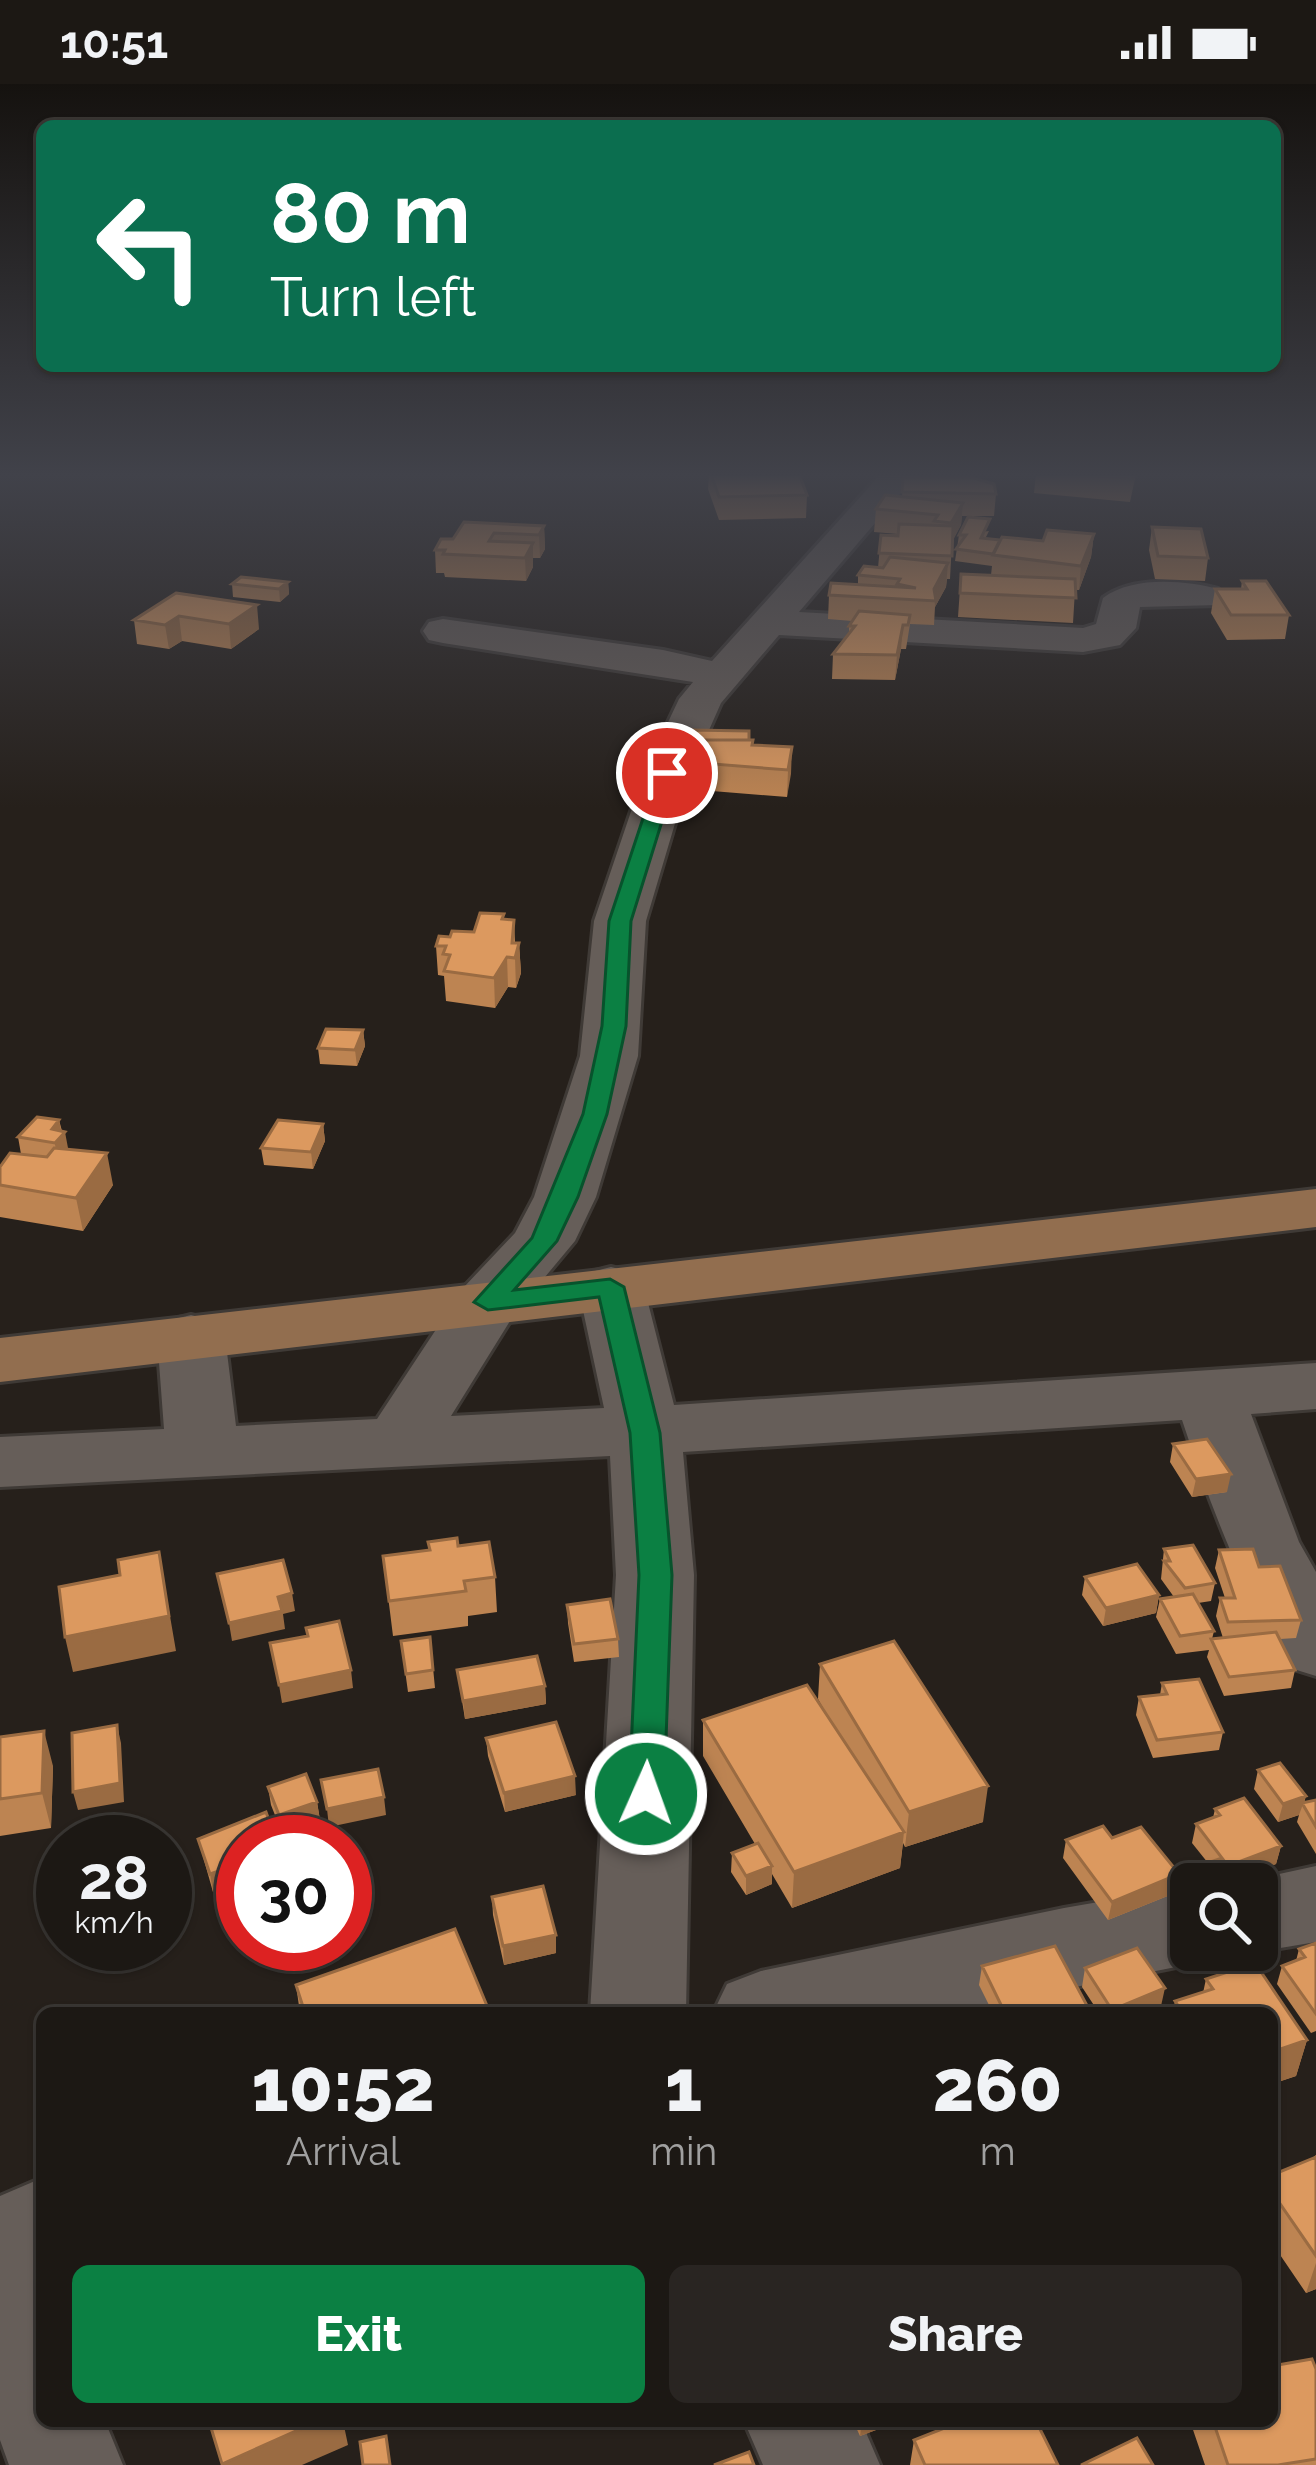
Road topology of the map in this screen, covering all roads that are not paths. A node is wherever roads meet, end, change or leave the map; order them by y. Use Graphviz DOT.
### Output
graph roads {
  1 [pos="803,585"];
  2 [pos="1204,597"];
  3 [pos="772,623"];
  4 [pos="443,631"];
  5 [pos="722,676"];
  6 [pos="1316,1208"];
  7 [pos="610,1287"];
  8 [pos="488,1302"];
  9 [pos="191,1336"];
  10 [pos="0,1360"];
  11 [pos="1316,1386"];
  12 [pos="1209,1396"];
  13 [pos="645,1433"];
  14 [pos="398,1443"];
  15 [pos="202,1451"];
  16 [pos="0,1462"];
  17 [pos="1316,1646"];
  18 [pos="1316,1904"];
  19 [pos="1278,1910"];
  20 [pos="1170,1929"];
  21 [pos="638,2007"];
  22 [pos="789,2007"];
  23 [pos="0,2221"];
  24 [pos="36,2224"];
  25 [pos="36,2230"];
  26 [pos="0,2258"];
  27 [pos="0,2290"];
  28 [pos="36,2385"];
  29 [pos="52,2427"];
  30 [pos="803,2427"];
  31 [pos="66,2465"];
  32 [pos="824,2465"];
  1 -- 3 [label="street"];
  2 -- 3 [label="street"];
  3 -- 5 [label="street"];
  4 -- 5 [label="street"];
  5 -- 8 [label="street"];
  6 -- 7 [label="main road"];
  7 -- 8 [label="main road"];
  7 -- 13 [label="street"];
  8 -- 9 [label="main road"];
  8 -- 14 [label="street"];
  9 -- 10 [label="main road"];
  9 -- 15 [label="street"];
  11 -- 12 [label="street"];
  12 -- 13 [label="street"];
  12 -- 17 [label="street"];
  13 -- 14 [label="street"];
  13 -- 21 [label="street"];
  14 -- 15 [label="street"];
  15 -- 16 [label="street"];
  18 -- 19 [label="street"];
  20 -- 22 [label="street"];
  23 -- 24 [label="street"];
  25 -- 26 [label="street"];
  27 -- 28 [label="street"];
  29 -- 31 [label="street"];
  30 -- 32 [label="street"];
}
